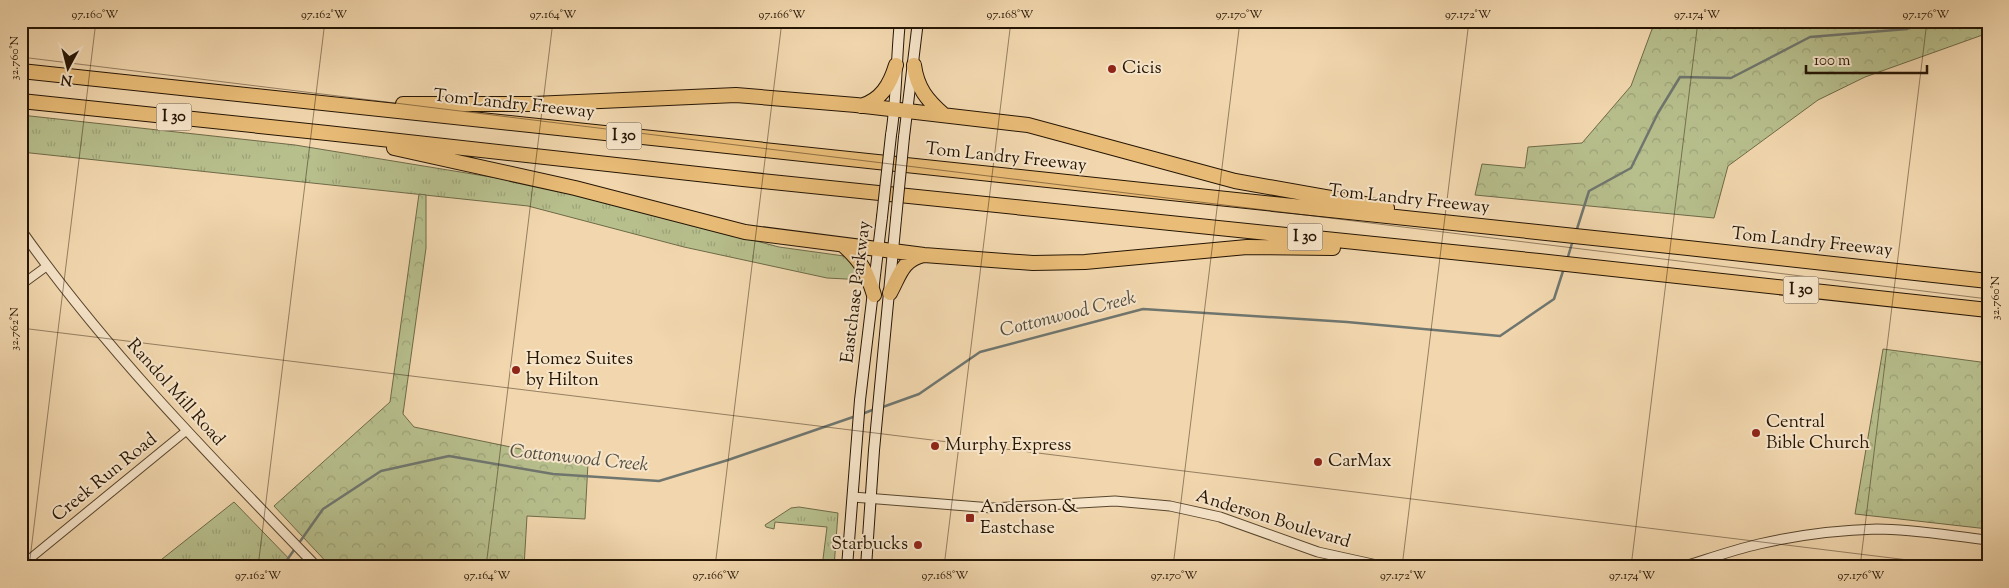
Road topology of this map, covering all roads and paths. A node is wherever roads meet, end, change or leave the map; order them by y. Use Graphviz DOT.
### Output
graph roads {
  1 [pos="900,21"];
  2 [pos="918,21"];
  3 [pos="896,65"];
  4 [pos="914,65"];
  5 [pos="21,71"];
  6 [pos="21,101"];
  7 [pos="333,104"];
  8 [pos="860,106"];
  9 [pos="901,110"];
  10 [pos="944,115"];
  11 [pos="328,133"];
  12 [pos="21,230"];
  13 [pos="1530,232"];
  14 [pos="844,245"];
  15 [pos="878,249"];
  16 [pos="1407,249"];
  17 [pos="893,251"];
  18 [pos="924,255"];
  19 [pos="47,266"];
  20 [pos="1988,281"];
  21 [pos="21,286"];
  22 [pos="890,293"];
  23 [pos="874,295"];
  24 [pos="1988,310"];
  25 [pos="186,431"];
  26 [pos="852,497"];
  27 [pos="870,499"];
  28 [pos="1988,540"];
  29 [pos="314,564"];
  30 [pos="21,566"];
  31 [pos="847,567"];
  32 [pos="866,567"];
  33 [pos="1386,567"];
  34 [pos="1682,567"];
  1 -- 3 [label="main road, Eastchase Parkway"];
  2 -- 4 [label="main road, Eastchase Parkway"];
  3 -- 8 [label="highway"];
  3 -- 9 [label="main road, Eastchase Parkway"];
  4 -- 9 [label="main road, Eastchase Parkway"];
  4 -- 10 [label="highway"];
  5 -- 7 [label="highway, Tom Landry Freeway / I 30"];
  6 -- 11 [label="highway, I 30"];
  7 -- 8 [label="highway"];
  7 -- 13 [label="highway, Tom Landry Freeway / I 30"];
  8 -- 9 [label="highway"];
  9 -- 10 [label="highway"];
  9 -- 15 [label="main road, Eastchase Parkway, bridge"];
  9 -- 17 [label="main road, Eastchase Parkway, bridge"];
  10 -- 13 [label="highway"];
  11 -- 14 [label="highway"];
  11 -- 16 [label="highway, I 30"];
  12 -- 19 [label="street, Randol Mill Road"];
  13 -- 20 [label="highway, Tom Landry Freeway / I 30"];
  14 -- 15 [label="highway"];
  14 -- 23 [label="highway"];
  15 -- 17 [label="highway"];
  15 -- 23 [label="main road, Eastchase Parkway"];
  16 -- 18 [label="highway"];
  16 -- 24 [label="highway, I 30"];
  17 -- 18 [label="highway"];
  17 -- 22 [label="main road, Eastchase Parkway"];
  18 -- 22 [label="highway"];
  19 -- 21 [label="street"];
  19 -- 25 [label="street, Randol Mill Road"];
  22 -- 27 [label="main road, Eastchase Parkway"];
  23 -- 26 [label="main road, Eastchase Parkway"];
  25 -- 29 [label="street, Randol Mill Road"];
  25 -- 30 [label="street, Creek Run Road"];
  26 -- 27 [label="street, Anderson Boulevard"];
  26 -- 31 [label="main road, Eastchase Parkway"];
  27 -- 32 [label="main road, Eastchase Parkway"];
  27 -- 33 [label="street, Anderson Boulevard"];
  28 -- 34 [label="street"];
}
